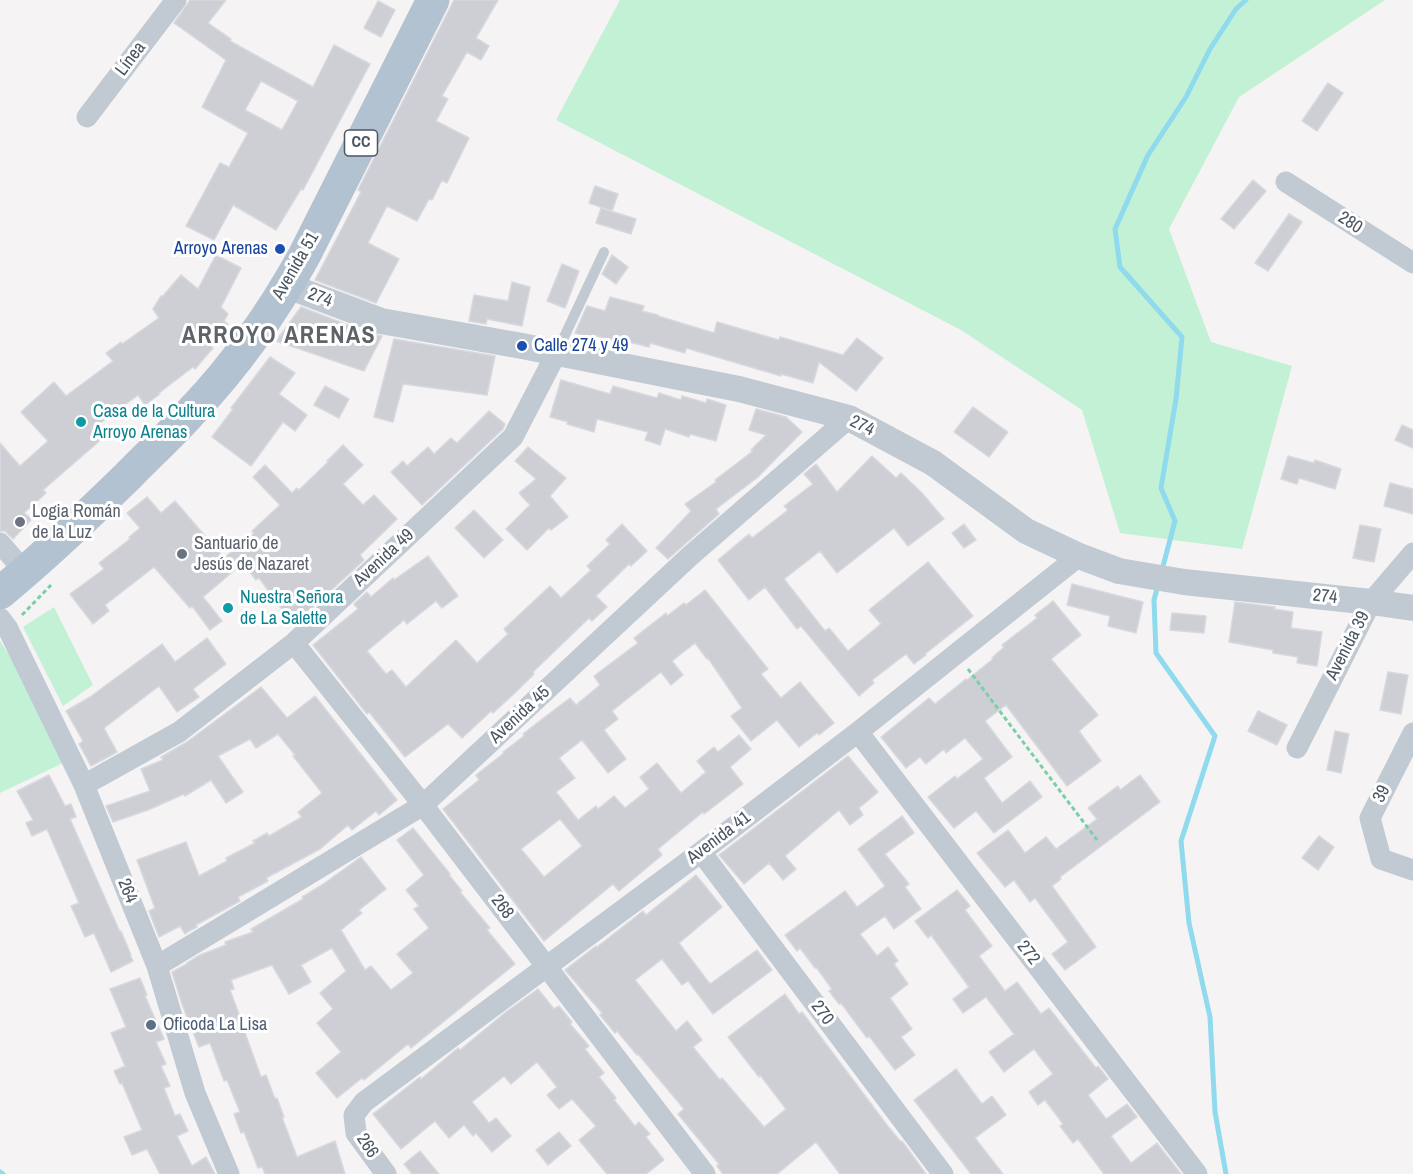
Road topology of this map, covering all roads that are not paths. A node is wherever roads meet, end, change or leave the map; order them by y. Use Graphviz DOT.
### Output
graph roads {
  1 [pos="176,0"];
  2 [pos="422,4"];
  3 [pos="87,117"];
  4 [pos="1286,182"];
  5 [pos="604,252"];
  6 [pos="1413,263"];
  7 [pos="288,286"];
  8 [pos="556,354"];
  9 [pos="849,418"];
  10 [pos="0,543"];
  11 [pos="1413,553"];
  12 [pos="1079,556"];
  13 [pos="25,572"];
  14 [pos="0,593"];
  15 [pos="1371,602"];
  16 [pos="1413,608"];
  17 [pos="0,618"];
  18 [pos="294,643"];
  19 [pos="858,732"];
  20 [pos="1413,733"];
  21 [pos="1297,748"];
  22 [pos="84,785"];
  23 [pos="423,805"];
  24 [pos="701,852"];
  25 [pos="1413,870"];
  26 [pos="158,966"];
  27 [pos="547,966"];
  28 [pos="354,1115"];
  29 [pos="229,1174"];
  30 [pos="386,1174"];
  31 [pos="705,1174"];
  32 [pos="943,1174"];
  33 [pos="1198,1174"];
  1 -- 3 [label="street, Línea"];
  2 -- 7 [label="main road, Avenida 51 / CC"];
  4 -- 6 [label="street, 280"];
  5 -- 8 [label="lane"];
  7 -- 8 [label="street, 274"];
  7 -- 13 [label="main road, Avenida 51 / CC"];
  8 -- 9 [label="street, 274"];
  8 -- 18 [label="street, Avenida 49"];
  9 -- 12 [label="street, 274"];
  9 -- 23 [label="street, Avenida 45"];
  10 -- 13 [label="street"];
  11 -- 15 [label="street, Avenida 39"];
  12 -- 15 [label="street, 274"];
  12 -- 19 [label="street, Avenida 41"];
  13 -- 14 [label="main road, Avenida 51"];
  15 -- 16 [label="street, 274"];
  15 -- 21 [label="street, Avenida 39"];
  17 -- 22 [label="street, 264"];
  18 -- 22 [label="street, Avenida 49"];
  18 -- 23 [label="street, 268"];
  19 -- 24 [label="street, Avenida 41"];
  19 -- 33 [label="street, 272"];
  20 -- 25 [label="street, 39"];
  22 -- 26 [label="street, 264"];
  23 -- 26 [label="street, Avenida 45"];
  23 -- 27 [label="street, 268"];
  24 -- 27 [label="street, Avenida 41"];
  24 -- 32 [label="street, 270"];
  26 -- 29 [label="street, 264"];
  27 -- 28 [label="street, Avenida 41"];
  27 -- 31 [label="street, 268"];
  28 -- 30 [label="street, 266"];
}
